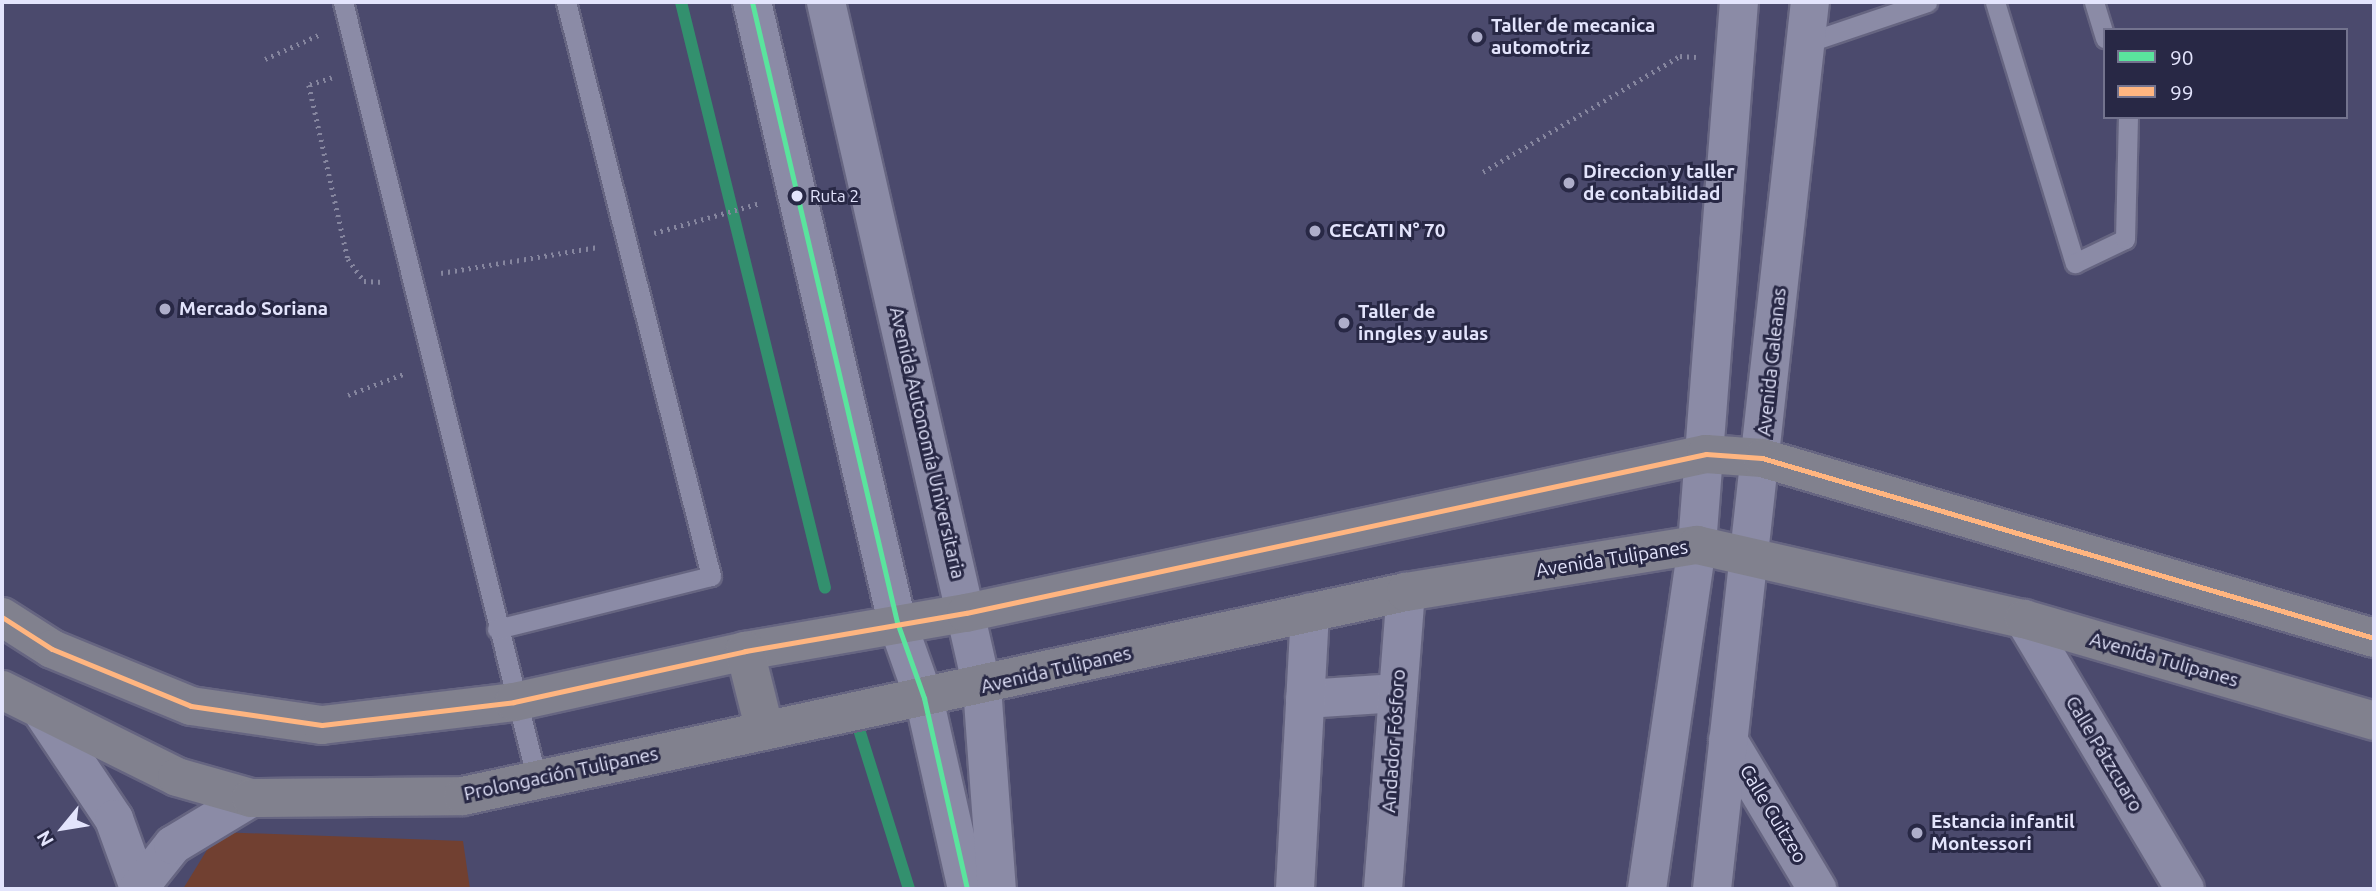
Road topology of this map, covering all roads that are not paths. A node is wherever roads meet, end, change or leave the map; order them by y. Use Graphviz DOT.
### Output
graph roads {
  1 [pos="343,2"];
  2 [pos="566,2"];
  3 [pos="752,2"];
  4 [pos="825,2"];
  5 [pos="1739,2"];
  6 [pos="1810,2"];
  7 [pos="1927,2"];
  8 [pos="1995,2"];
  9 [pos="2094,2"];
  10 [pos="2103,31"];
  11 [pos="1806,43"];
  12 [pos="2129,119"];
  13 [pos="1706,454"];
  14 [pos="1762,458"];
  15 [pos="1697,545"];
  16 [pos="1746,553"];
  17 [pos="1406,592"];
  18 [pos="965,612"];
  19 [pos="1310,612"];
  20 [pos="2,617"];
  21 [pos="2024,619"];
  22 [pos="897,622"];
  23 [pos="497,629"];
  24 [pos="2374,638"];
  25 [pos="745,651"];
  26 [pos="982,687"];
  27 [pos="2,690"];
  28 [pos="1398,692"];
  29 [pos="924,698"];
  30 [pos="1305,699"];
  31 [pos="514,702"];
  32 [pos="43,713"];
  33 [pos="2374,722"];
  34 [pos="765,731"];
  35 [pos="1728,740"];
  36 [pos="537,780"];
  37 [pos="251,798"];
  38 [pos="139,889"];
  39 [pos="967,889"];
  40 [pos="998,889"];
  41 [pos="1295,889"];
  42 [pos="1383,889"];
  43 [pos="1647,889"];
  44 [pos="1712,889"];
  45 [pos="1817,889"];
  46 [pos="2185,889"];
  1 -- 23 [label="lane"];
  2 -- 23 [label="lane"];
  3 -- 22 [label="street"];
  4 -- 18 [label="street, Avenida Autonomía Universitaria"];
  5 -- 13 [label="street"];
  6 -- 11 [label="street, Avenida Galeanas"];
  7 -- 11 [label="lane"];
  8 -- 12 [label="lane"];
  9 -- 10 [label="lane"];
  11 -- 14 [label="street, Avenida Galeanas"];
  13 -- 14 [label="main road"];
  13 -- 15 [label="street"];
  13 -- 18 [label="main road"];
  14 -- 16 [label="street, Avenida Galeanas"];
  14 -- 24 [label="main road"];
  15 -- 16 [label="main road, Avenida Tulipanes"];
  15 -- 17 [label="main road, Avenida Tulipanes"];
  15 -- 43 [label="street"];
  16 -- 21 [label="main road, Avenida Tulipanes"];
  16 -- 35 [label="street, Avenida Galeanas"];
  17 -- 19 [label="main road, Avenida Tulipanes"];
  17 -- 28 [label="street, Andador Fósforo"];
  18 -- 22 [label="main road"];
  18 -- 26 [label="street, Avenida Autonomía Universitaria"];
  19 -- 26 [label="main road, Avenida Tulipanes"];
  19 -- 30 [label="street"];
  20 -- 31 [label="main road"];
  21 -- 33 [label="main road, Avenida Tulipanes"];
  21 -- 46 [label="street, Calle Pátzcuaro"];
  22 -- 25 [label="main road"];
  22 -- 29 [label="street"];
  23 -- 31 [label="lane"];
  25 -- 31 [label="main road"];
  25 -- 34 [label="main road"];
  26 -- 29 [label="main road, Avenida Tulipanes"];
  26 -- 40 [label="street, Avenida Autonomía Universitaria"];
  27 -- 32 [label="main road, Prolongación Tulipanes"];
  28 -- 30 [label="street"];
  28 -- 42 [label="street, Andador Fósforo"];
  29 -- 34 [label="main road, Prolongación Tulipanes"];
  29 -- 39 [label="street"];
  30 -- 41 [label="street"];
  31 -- 36 [label="lane"];
  32 -- 37 [label="main road, Prolongación Tulipanes"];
  32 -- 38 [label="street, Prolongación Tulipanes"];
  34 -- 36 [label="main road, Prolongación Tulipanes"];
  35 -- 44 [label="street, Avenida Galeanas"];
  35 -- 45 [label="street, Calle Cuitzeo"];
  36 -- 37 [label="main road, Prolongación Tulipanes"];
  37 -- 38 [label="street"];
}
